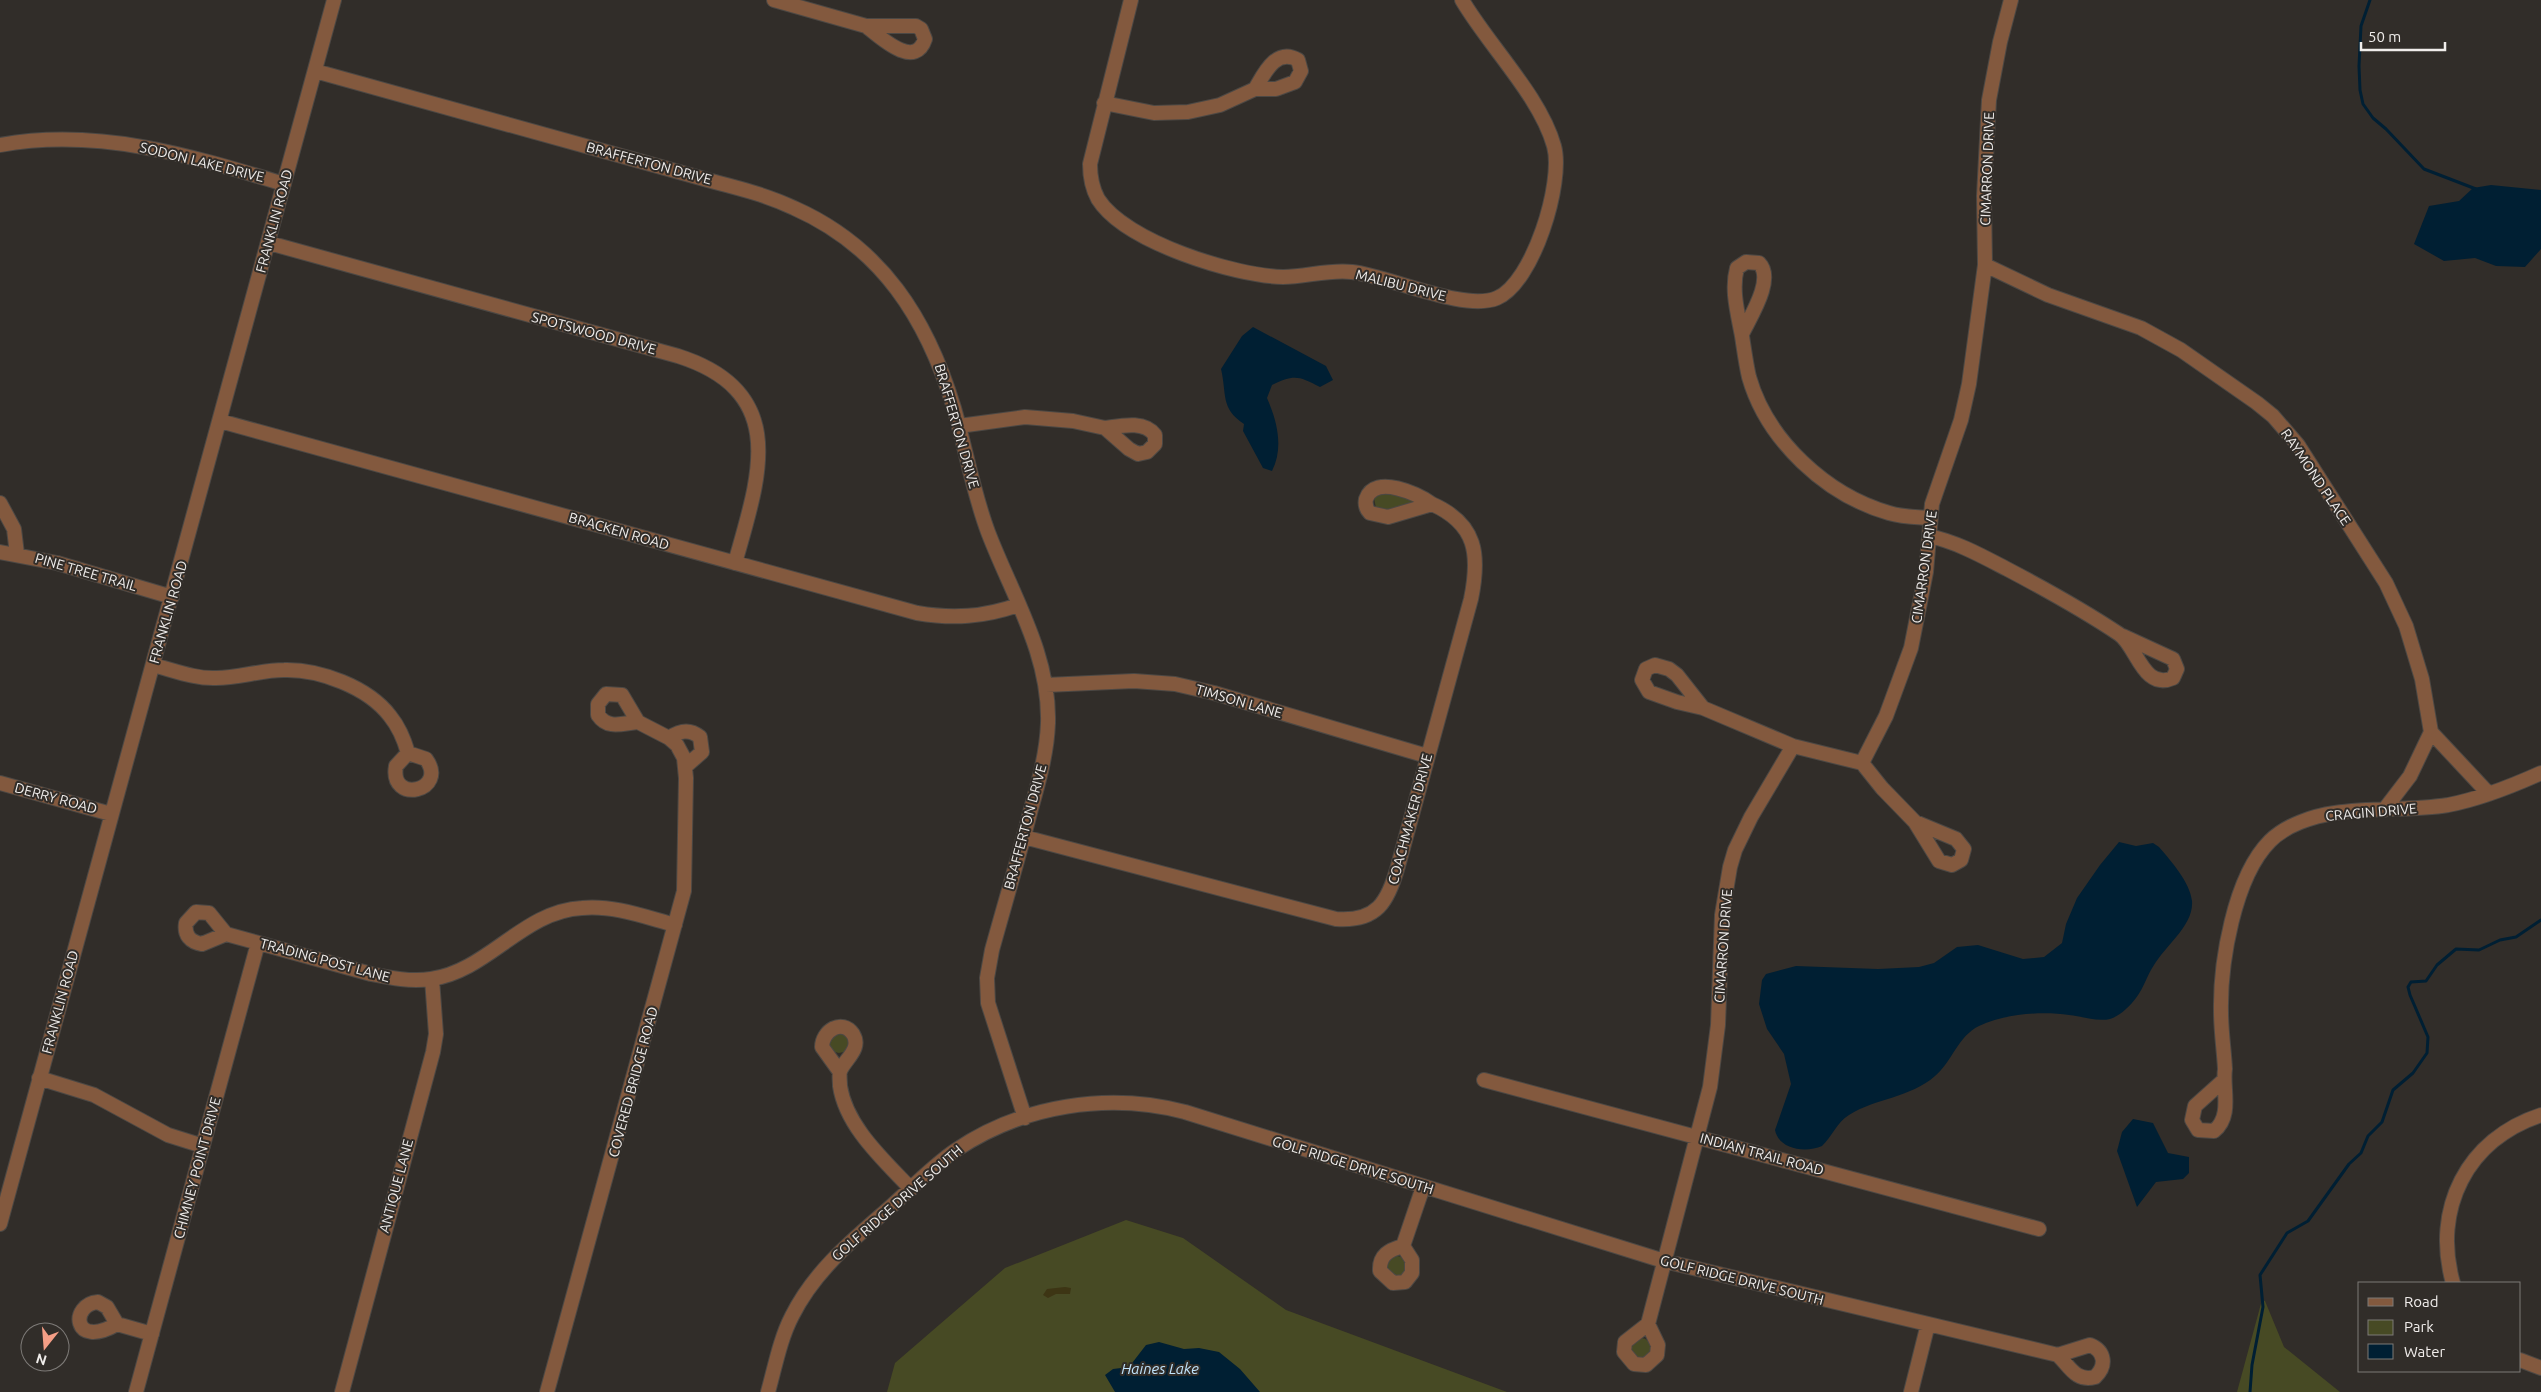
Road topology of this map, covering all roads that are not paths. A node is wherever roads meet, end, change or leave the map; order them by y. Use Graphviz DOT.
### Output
graph roads {
  1 [pos="334,0"];
  2 [pos="774,0"];
  3 [pos="1131,0"];
  4 [pos="1462,0"];
  5 [pos="2011,0"];
  6 [pos="866,26"];
  7 [pos="315,72"];
  8 [pos="1255,89"];
  9 [pos="1104,103"];
  10 [pos="0,145"];
  11 [pos="284,184"];
  12 [pos="268,243"];
  13 [pos="1985,264"];
  14 [pos="1742,334"];
  15 [pos="220,421"];
  16 [pos="959,426"];
  17 [pos="1105,428"];
  18 [pos="0,503"];
  19 [pos="1432,504"];
  20 [pos="1930,518"];
  21 [pos="1929,536"];
  22 [pos="0,552"];
  23 [pos="17,554"];
  24 [pos="735,563"];
  25 [pos="172,597"];
  26 [pos="1018,605"];
  27 [pos="2123,636"];
  28 [pos="153,665"];
  29 [pos="1046,686"];
  30 [pos="1702,708"];
  31 [pos="638,722"];
  32 [pos="2431,732"];
  33 [pos="670,738"];
  34 [pos="1794,746"];
  35 [pos="408,753"];
  36 [pos="1427,756"];
  37 [pos="1862,763"];
  38 [pos="686,766"];
  39 [pos="2541,772"];
  40 [pos="0,783"];
  41 [pos="2489,794"];
  42 [pos="2384,810"];
  43 [pos="111,814"];
  44 [pos="1915,822"];
  45 [pos="1024,837"];
  46 [pos="675,925"];
  47 [pos="226,934"];
  48 [pos="258,943"];
  49 [pos="432,979"];
  50 [pos="840,1072"];
  51 [pos="39,1078"];
  52 [pos="1484,1080"];
  53 [pos="2224,1080"];
  54 [pos="2541,1115"];
  55 [pos="1025,1118"];
  56 [pos="1698,1137"];
  57 [pos="203,1146"];
  58 [pos="1423,1187"];
  59 [pos="911,1189"];
  60 [pos="0,1224"];
  61 [pos="2039,1229"];
  62 [pos="1403,1246"];
  63 [pos="1664,1261"];
  64 [pos="2453,1282"];
  65 [pos="117,1324"];
  66 [pos="1648,1324"];
  67 [pos="1928,1324"];
  68 [pos="152,1334"];
  69 [pos="2058,1355"];
  70 [pos="2521,1360"];
  71 [pos="2541,1368"];
  72 [pos="136,1392"];
  73 [pos="342,1392"];
  74 [pos="548,1392"];
  75 [pos="768,1392"];
  76 [pos="1911,1392"];
  1 -- 7 [label="street, FRANKLIN ROAD"];
  2 -- 6 [label="street"];
  3 -- 9 [label="street, MALIBU DRIVE"];
  4 -- 9 [label="street, MALIBU DRIVE"];
  5 -- 13 [label="street, CIMARRON DRIVE"];
  7 -- 11 [label="street, FRANKLIN ROAD"];
  7 -- 16 [label="street, BRAFFERTON DRIVE"];
  8 -- 9 [label="street"];
  10 -- 11 [label="street, SODON LAKE DRIVE"];
  11 -- 12 [label="street, FRANKLIN ROAD"];
  12 -- 15 [label="street, FRANKLIN ROAD"];
  12 -- 24 [label="street, SPOTSWOOD DRIVE"];
  13 -- 20 [label="street, CIMARRON DRIVE"];
  13 -- 32 [label="street, RAYMOND PLACE"];
  14 -- 20 [label="street"];
  15 -- 24 [label="street, BRACKEN ROAD"];
  15 -- 25 [label="street, FRANKLIN ROAD"];
  16 -- 17 [label="street"];
  16 -- 26 [label="street, BRAFFERTON DRIVE"];
  18 -- 23 [label="street"];
  19 -- 36 [label="street, COACHMAKER DRIVE"];
  20 -- 21 [label="street, CIMARRON DRIVE"];
  21 -- 27 [label="street"];
  21 -- 37 [label="street, CIMARRON DRIVE"];
  22 -- 23 [label="street, PINE TREE TRAIL"];
  23 -- 25 [label="street, PINE TREE TRAIL"];
  24 -- 26 [label="street, BRACKEN ROAD"];
  25 -- 28 [label="street, FRANKLIN ROAD"];
  26 -- 29 [label="street, BRAFFERTON DRIVE"];
  28 -- 35 [label="street"];
  28 -- 43 [label="street, FRANKLIN ROAD"];
  29 -- 36 [label="street, TIMSON LANE"];
  29 -- 45 [label="street, BRAFFERTON DRIVE"];
  30 -- 34 [label="street"];
  31 -- 33 [label="street"];
  32 -- 41 [label="street"];
  32 -- 42 [label="street"];
  33 -- 38 [label="street, COVERED BRIDGE ROAD"];
  33 -- 38 [label="street"];
  34 -- 37 [label="street"];
  34 -- 56 [label="street, CIMARRON DRIVE"];
  36 -- 45 [label="street, COACHMAKER DRIVE"];
  37 -- 44 [label="street"];
  38 -- 46 [label="street, COVERED BRIDGE ROAD"];
  39 -- 41 [label="street, CRAGIN DRIVE"];
  40 -- 43 [label="street, DERRY ROAD"];
  41 -- 42 [label="street, CRAGIN DRIVE"];
  42 -- 53 [label="street, CRAGIN DRIVE"];
  43 -- 51 [label="street, FRANKLIN ROAD"];
  45 -- 55 [label="street, BRAFFERTON DRIVE"];
  46 -- 49 [label="street, TRADING POST LANE"];
  46 -- 74 [label="street, COVERED BRIDGE ROAD"];
  47 -- 48 [label="street, TRADING POST LANE"];
  48 -- 49 [label="street, TRADING POST LANE"];
  48 -- 57 [label="street, CHIMNEY POINT DRIVE"];
  49 -- 73 [label="street, ANTIQUE LANE"];
  50 -- 59 [label="street"];
  51 -- 57 [label="street"];
  51 -- 60 [label="street, FRANKLIN ROAD"];
  52 -- 56 [label="street, INDIAN TRAIL ROAD"];
  54 -- 64 [label="street"];
  55 -- 58 [label="street, GOLF RIDGE DRIVE SOUTH"];
  55 -- 59 [label="street, GOLF RIDGE DRIVE SOUTH"];
  56 -- 61 [label="street, INDIAN TRAIL ROAD"];
  56 -- 63 [label="street, CIMARRON DRIVE"];
  57 -- 68 [label="street, CHIMNEY POINT DRIVE"];
  58 -- 62 [label="street"];
  58 -- 63 [label="street, GOLF RIDGE DRIVE SOUTH"];
  59 -- 75 [label="street, GOLF RIDGE DRIVE SOUTH"];
  63 -- 66 [label="street, CIMARRON DRIVE"];
  63 -- 67 [label="street, GOLF RIDGE DRIVE SOUTH"];
  65 -- 68 [label="street"];
  67 -- 69 [label="street, GOLF RIDGE DRIVE SOUTH"];
  67 -- 76 [label="street"];
  68 -- 72 [label="street, CHIMNEY POINT DRIVE"];
  70 -- 71 [label="street"];
}
